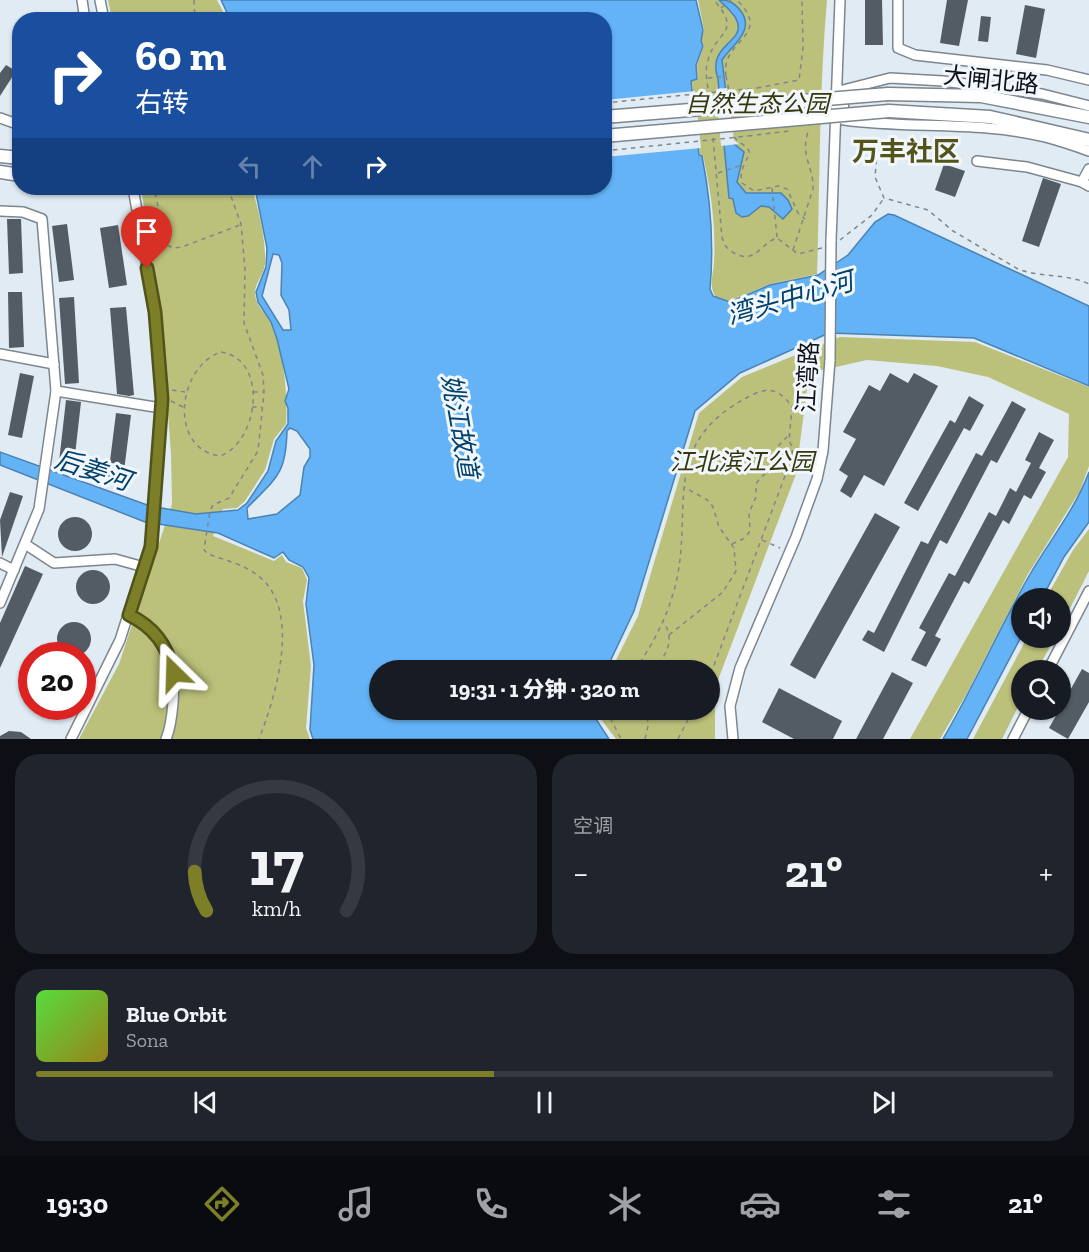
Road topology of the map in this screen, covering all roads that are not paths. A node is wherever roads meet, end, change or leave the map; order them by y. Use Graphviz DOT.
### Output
graph roads {
  1 [pos="840,0"];
  2 [pos="897,0"];
  3 [pos="1089,80"];
  4 [pos="1089,106"];
  5 [pos="612,116"];
  6 [pos="1089,117"];
  7 [pos="612,135"];
  8 [pos="1089,140"];
  9 [pos="1089,151"];
  10 [pos="977,161"];
  11 [pos="1089,169"];
  12 [pos="1086,184"];
  13 [pos="134,195"];
  14 [pos="0,211"];
  15 [pos="0,354"];
  16 [pos="54,364"];
  17 [pos="56,391"];
  18 [pos="161,408"];
  19 [pos="25,544"];
  20 [pos="0,563"];
  21 [pos="144,567"];
  22 [pos="14,570"];
  23 [pos="1089,591"];
  24 [pos="0,603"];
  25 [pos="129,615"];
  26 [pos="1053,660"];
  27 [pos="1025,720"];
  28 [pos="1018,737"];
  29 [pos="71,739"];
  30 [pos="166,739"];
  31 [pos="733,739"];
  1 -- 31 [label="street, 江湾路, bridge"];
  2 -- 3 [label="street"];
  4 -- 9 [label="street"];
  5 -- 6 [label="main road, 大闸北路, bridge"];
  7 -- 8 [label="main road, 大闸北路, bridge"];
  10 -- 12 [label="street"];
  11 -- 12 [label="street"];
  13 -- 18 [label="street"];
  14 -- 16 [label="street"];
  15 -- 16 [label="street"];
  16 -- 17 [label="street"];
  17 -- 18 [label="street"];
  17 -- 19 [label="street"];
  18 -- 21 [label="street"];
  19 -- 21 [label="street"];
  19 -- 22 [label="street"];
  20 -- 22 [label="street"];
  21 -- 25 [label="street"];
  22 -- 24 [label="street"];
  23 -- 26 [label="street"];
  25 -- 29 [label="street"];
  25 -- 30 [label="street"];
  27 -- 28 [label="street"];
}
